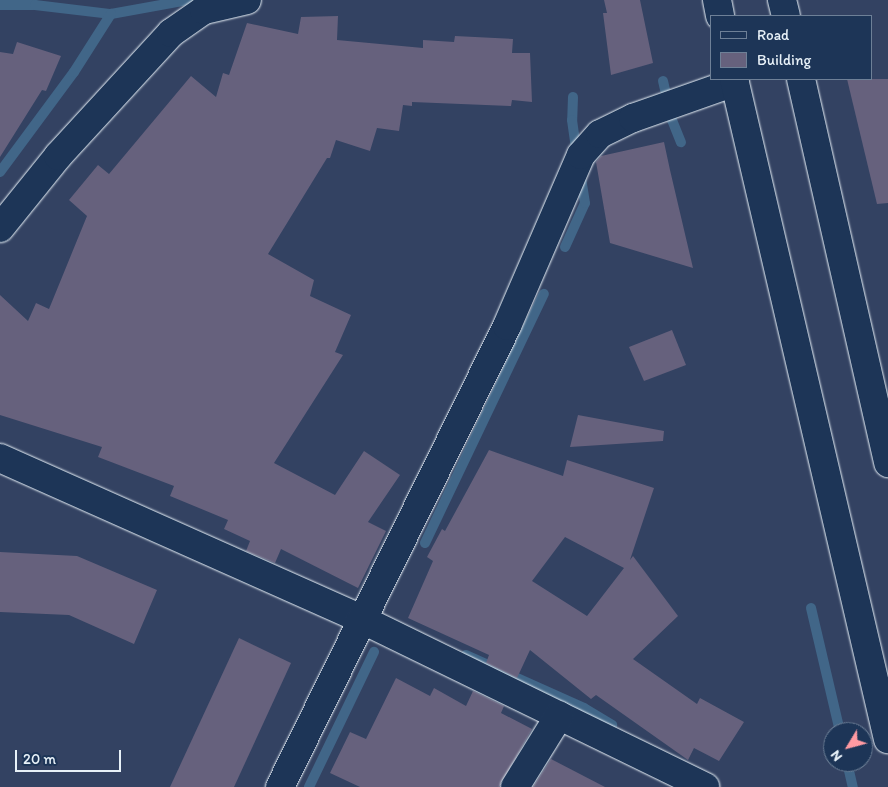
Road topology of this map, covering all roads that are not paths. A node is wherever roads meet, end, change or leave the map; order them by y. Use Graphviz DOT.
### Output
graph roads {
  1 [pos="247,0"];
  2 [pos="717,0"];
  3 [pos="782,0"];
  4 [pos="720,15"];
  5 [pos="786,15"];
  6 [pos="800,80"];
  7 [pos="735,81"];
  8 [pos="0,228"];
  9 [pos="0,458"];
  10 [pos="888,463"];
  11 [pos="361,619"];
  12 [pos="560,716"];
  13 [pos="888,739"];
  14 [pos="280,787"];
  15 [pos="515,787"];
  16 [pos="705,787"];
  1 -- 8 [label="street"];
  2 -- 4 [label="street"];
  3 -- 5 [label="street"];
  6 -- 10 [label="street"];
  7 -- 11 [label="street"];
  7 -- 13 [label="street"];
  9 -- 11 [label="street"];
  11 -- 12 [label="street"];
  11 -- 14 [label="street"];
  12 -- 15 [label="street"];
  12 -- 16 [label="street"];
}
